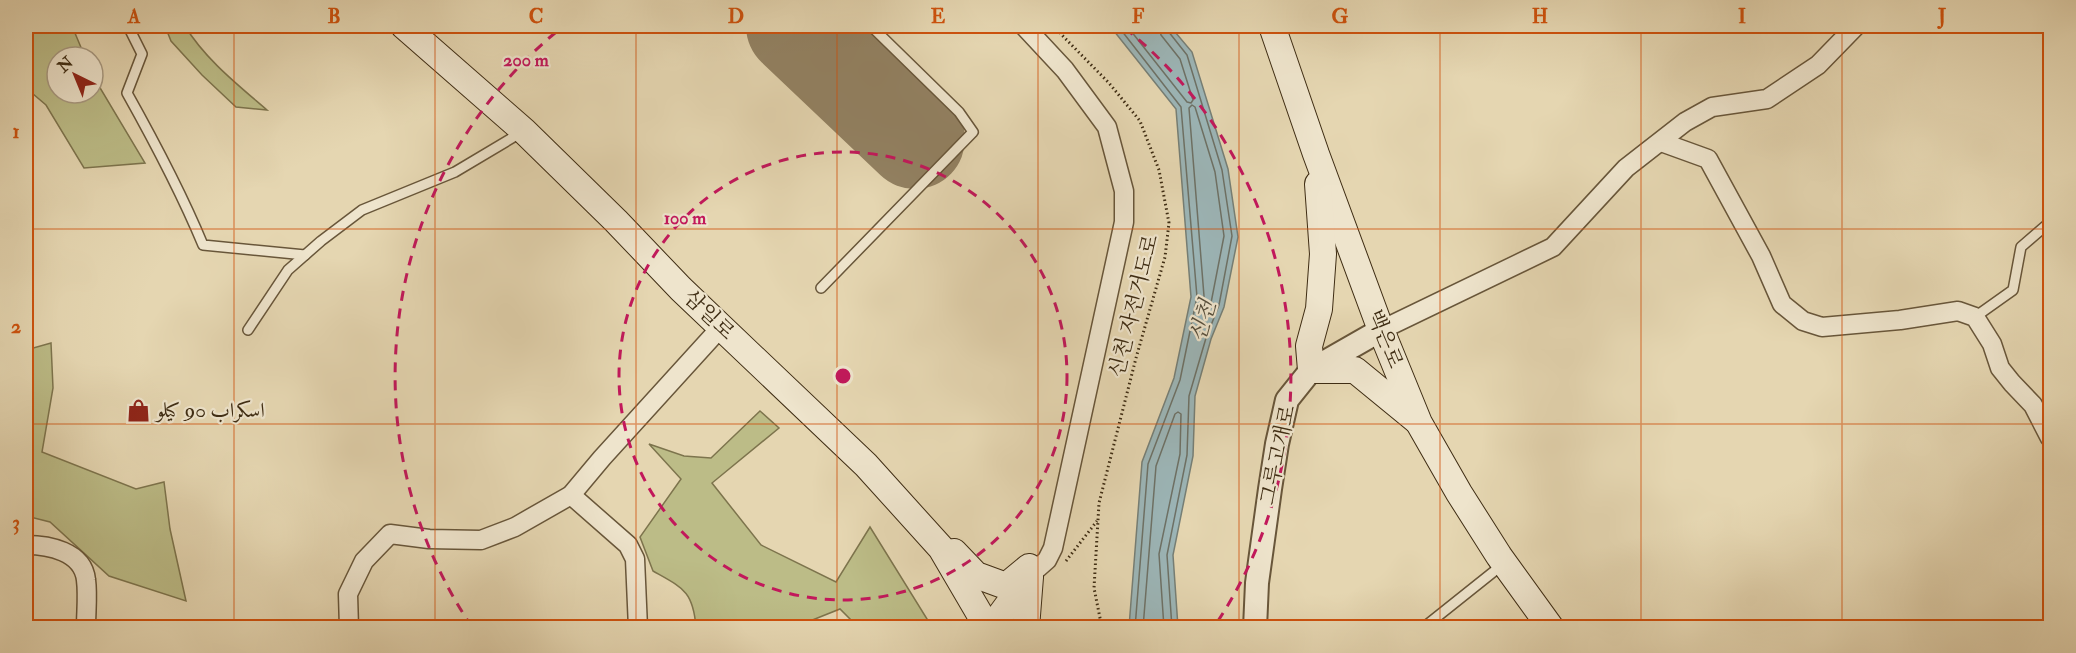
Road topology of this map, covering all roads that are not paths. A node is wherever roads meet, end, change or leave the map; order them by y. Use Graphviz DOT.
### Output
graph roads {
  1 [pos="128,26"];
  2 [pos="404,26"];
  3 [pos="871,26"];
  4 [pos="1024,26"];
  5 [pos="1272,26"];
  6 [pos="1857,26"];
  7 [pos="524,131"];
  8 [pos="1660,142"];
  9 [pos="1316,154"];
  10 [pos="2050,222"];
  11 [pos="305,255"];
  12 [pos="821,288"];
  13 [pos="1967,314"];
  14 [pos="722,326"];
  15 [pos="248,330"];
  16 [pos="1381,330"];
  17 [pos="1311,370"];
  18 [pos="1419,423"];
  19 [pos="2050,438"];
  20 [pos="571,495"];
  21 [pos="914,518"];
  22 [pos="33,545"];
  23 [pos="1504,563"];
  24 [pos="1029,571"];
  25 [pos="86,627"];
  26 [pos="349,627"];
  27 [pos="638,627"];
  28 [pos="986,627"];
  29 [pos="992,627"];
  30 [pos="1026,627"];
  31 [pos="1255,627"];
  32 [pos="1423,627"];
  33 [pos="1551,627"];
  1 -- 11 [label="lane"];
  2 -- 7 [label="main road, 삼일로"];
  3 -- 12 [label="lane"];
  4 -- 24 [label="street"];
  5 -- 9 [label="main road, 백은로"];
  6 -- 8 [label="street"];
  7 -- 11 [label="lane"];
  7 -- 14 [label="main road, 삼일로"];
  8 -- 13 [label="street"];
  8 -- 16 [label="street"];
  9 -- 16 [label="main road, 백은로"];
  9 -- 17 [label="main road"];
  10 -- 13 [label="lane"];
  11 -- 15 [label="lane"];
  13 -- 19 [label="street"];
  14 -- 20 [label="street"];
  14 -- 21 [label="main road, 삼일로"];
  16 -- 17 [label="street, 그루고개로"];
  16 -- 18 [label="main road, 백은로"];
  17 -- 18 [label="main road"];
  17 -- 31 [label="street, 그루고개로"];
  18 -- 23 [label="main road, 백은로"];
  20 -- 26 [label="street"];
  20 -- 27 [label="street"];
  21 -- 24 [label="main road"];
  21 -- 28 [label="main road, 삼일로"];
  22 -- 25 [label="street"];
  23 -- 32 [label="lane"];
  23 -- 33 [label="main road, 백은로"];
  24 -- 29 [label="main road"];
  24 -- 30 [label="main road"];
}
